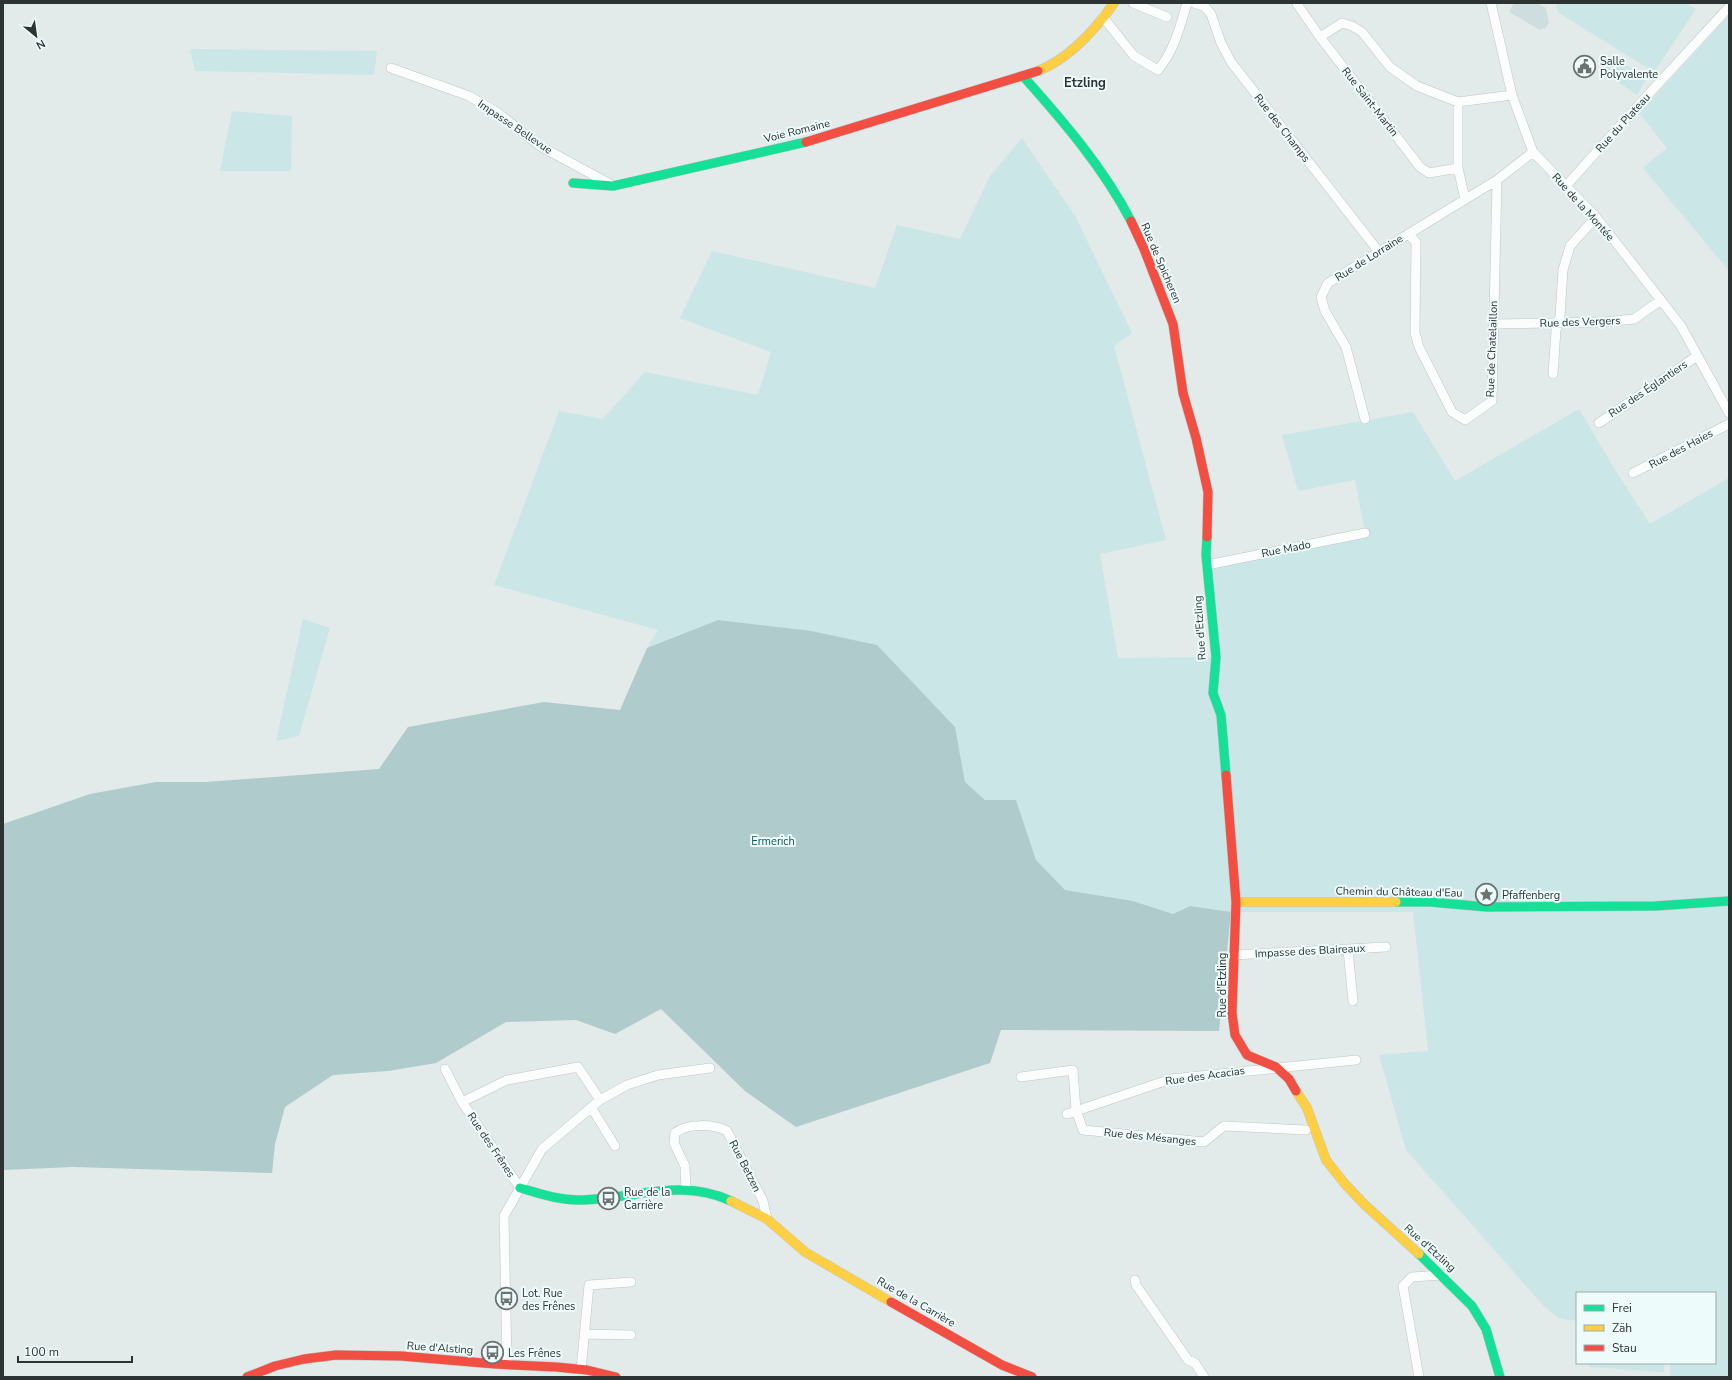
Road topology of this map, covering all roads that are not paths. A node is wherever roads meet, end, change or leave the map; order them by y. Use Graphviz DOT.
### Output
graph roads {
  1 [pos="1114,3"];
  2 [pos="1133,3"];
  3 [pos="1187,3"];
  4 [pos="1194,3"];
  5 [pos="1491,3"];
  6 [pos="1298,4"];
  7 [pos="1729,7"];
  8 [pos="1103,17"];
  9 [pos="1167,17"];
  10 [pos="1320,37"];
  11 [pos="391,68"];
  12 [pos="1023,76"];
  13 [pos="1512,95"];
  14 [pos="1458,102"];
  15 [pos="1533,152"];
  16 [pos="1458,168"];
  17 [pos="1497,180"];
  18 [pos="573,183"];
  19 [pos="613,186"];
  20 [pos="1566,186"];
  21 [pos="1465,199"];
  22 [pos="1596,217"];
  23 [pos="1408,234"];
  24 [pos="1379,252"];
  25 [pos="1661,300"];
  26 [pos="1558,323"];
  27 [pos="1493,324"];
  28 [pos="1697,356"];
  29 [pos="1553,374"];
  30 [pos="1729,413"];
  31 [pos="1364,419"];
  32 [pos="1598,422"];
  33 [pos="1729,424"];
  34 [pos="1633,474"];
  35 [pos="1208,492"];
  36 [pos="1366,534"];
  37 [pos="1207,565"];
  38 [pos="1729,901"];
  39 [pos="1236,902"];
  40 [pos="1386,947"];
  41 [pos="1348,950"];
  42 [pos="1234,955"];
  43 [pos="1353,1001"];
  44 [pos="1356,1060"];
  45 [pos="1276,1067"];
  46 [pos="710,1068"];
  47 [pos="445,1069"];
  48 [pos="1021,1077"];
  49 [pos="600,1100"];
  50 [pos="462,1102"];
  51 [pos="591,1107"];
  52 [pos="1071,1112"];
  53 [pos="1306,1130"];
  54 [pos="615,1146"];
  55 [pos="520,1188"];
  56 [pos="686,1190"];
  57 [pos="768,1219"];
  58 [pos="1442,1275"];
  59 [pos="1135,1280"];
  60 [pos="631,1282"];
  61 [pos="585,1334"];
  62 [pos="631,1334"];
  63 [pos="507,1364"];
  64 [pos="581,1370"];
  65 [pos="247,1377"];
  66 [pos="616,1377"];
  67 [pos="1032,1377"];
  68 [pos="1204,1377"];
  69 [pos="1419,1377"];
  70 [pos="1500,1377"];
  1 -- 8 [label="street, Voie Romaine"];
  2 -- 9 [label="street"];
  3 -- 8 [label="street"];
  4 -- 24 [label="street, Rue des Champs"];
  5 -- 13 [label="street, Rue de la Montée"];
  6 -- 10 [label="street, Rue Saint-Martin"];
  7 -- 20 [label="street, Rue du Plateau"];
  8 -- 12 [label="street, Voie Romaine"];
  10 -- 14 [label="street"];
  10 -- 16 [label="street, Rue Saint-Martin"];
  11 -- 19 [label="street, Impasse Bellevue"];
  12 -- 19 [label="street, Voie Romaine"];
  12 -- 35 [label="street, Rue de Spicheren"];
  13 -- 14 [label="street"];
  13 -- 15 [label="street, Rue de la Montée"];
  14 -- 16 [label="street"];
  15 -- 17 [label="street, Rue de Lorraine"];
  15 -- 20 [label="street, Rue de la Montée"];
  16 -- 21 [label="street"];
  17 -- 21 [label="street, Rue de Lorraine"];
  17 -- 27 [label="street, Rue de Chatelaillon"];
  18 -- 19 [label="street, Voie Romaine"];
  20 -- 22 [label="street, Rue de la Montée"];
  21 -- 23 [label="street, Rue de Lorraine"];
  22 -- 25 [label="street, Rue de la Montée"];
  22 -- 26 [label="street"];
  23 -- 24 [label="street, Rue de Lorraine"];
  23 -- 27 [label="street, Rue de Chatelaillon"];
  24 -- 31 [label="street, Rue de Lorraine"];
  25 -- 26 [label="street, Rue des Vergers"];
  25 -- 28 [label="street, Rue de la Montée"];
  26 -- 27 [label="street, Rue des Vergers"];
  26 -- 29 [label="street"];
  28 -- 30 [label="street, Rue de la Montée"];
  28 -- 32 [label="street, Rue des Églantiers"];
  33 -- 34 [label="street, Rue des Haies"];
  35 -- 37 [label="street, Rue d'Etzling"];
  36 -- 37 [label="street, Rue Mado"];
  37 -- 39 [label="street, Rue d'Etzling"];
  38 -- 39 [label="street, Chemin du Château d'Eau"];
  39 -- 42 [label="street, Rue d'Etzling"];
  40 -- 41 [label="street, Impasse des Blaireaux"];
  41 -- 42 [label="street, Impasse des Blaireaux"];
  41 -- 43 [label="street"];
  42 -- 45 [label="street, Rue d'Etzling"];
  44 -- 45 [label="street, Rue des Acacias"];
  45 -- 52 [label="street, Rue des Acacias"];
  45 -- 58 [label="street, Rue d'Etzling"];
  46 -- 49 [label="street"];
  47 -- 50 [label="street, Rue des Frênes"];
  48 -- 52 [label="street"];
  49 -- 50 [label="street"];
  49 -- 51 [label="street"];
  50 -- 55 [label="street, Rue des Frênes"];
  51 -- 54 [label="street"];
  51 -- 55 [label="street"];
  52 -- 53 [label="street, Rue des Mésanges"];
  55 -- 56 [label="street, Rue de la Carrière"];
  55 -- 63 [label="street, Rue des Frênes"];
  56 -- 57 [label="street, Rue de la Carrière"];
  56 -- 57 [label="street, Rue Betzen"];
  57 -- 67 [label="street, Rue de la Carrière"];
  58 -- 69 [label="street"];
  58 -- 70 [label="street, Rue d'Etzling"];
  59 -- 68 [label="street"];
  60 -- 61 [label="street"];
  61 -- 62 [label="street"];
  61 -- 64 [label="street"];
  63 -- 64 [label="street, Rue d'Alsting"];
  63 -- 65 [label="street, Rue d'Alsting"];
  64 -- 66 [label="street, Rue d'Alsting"];
}
